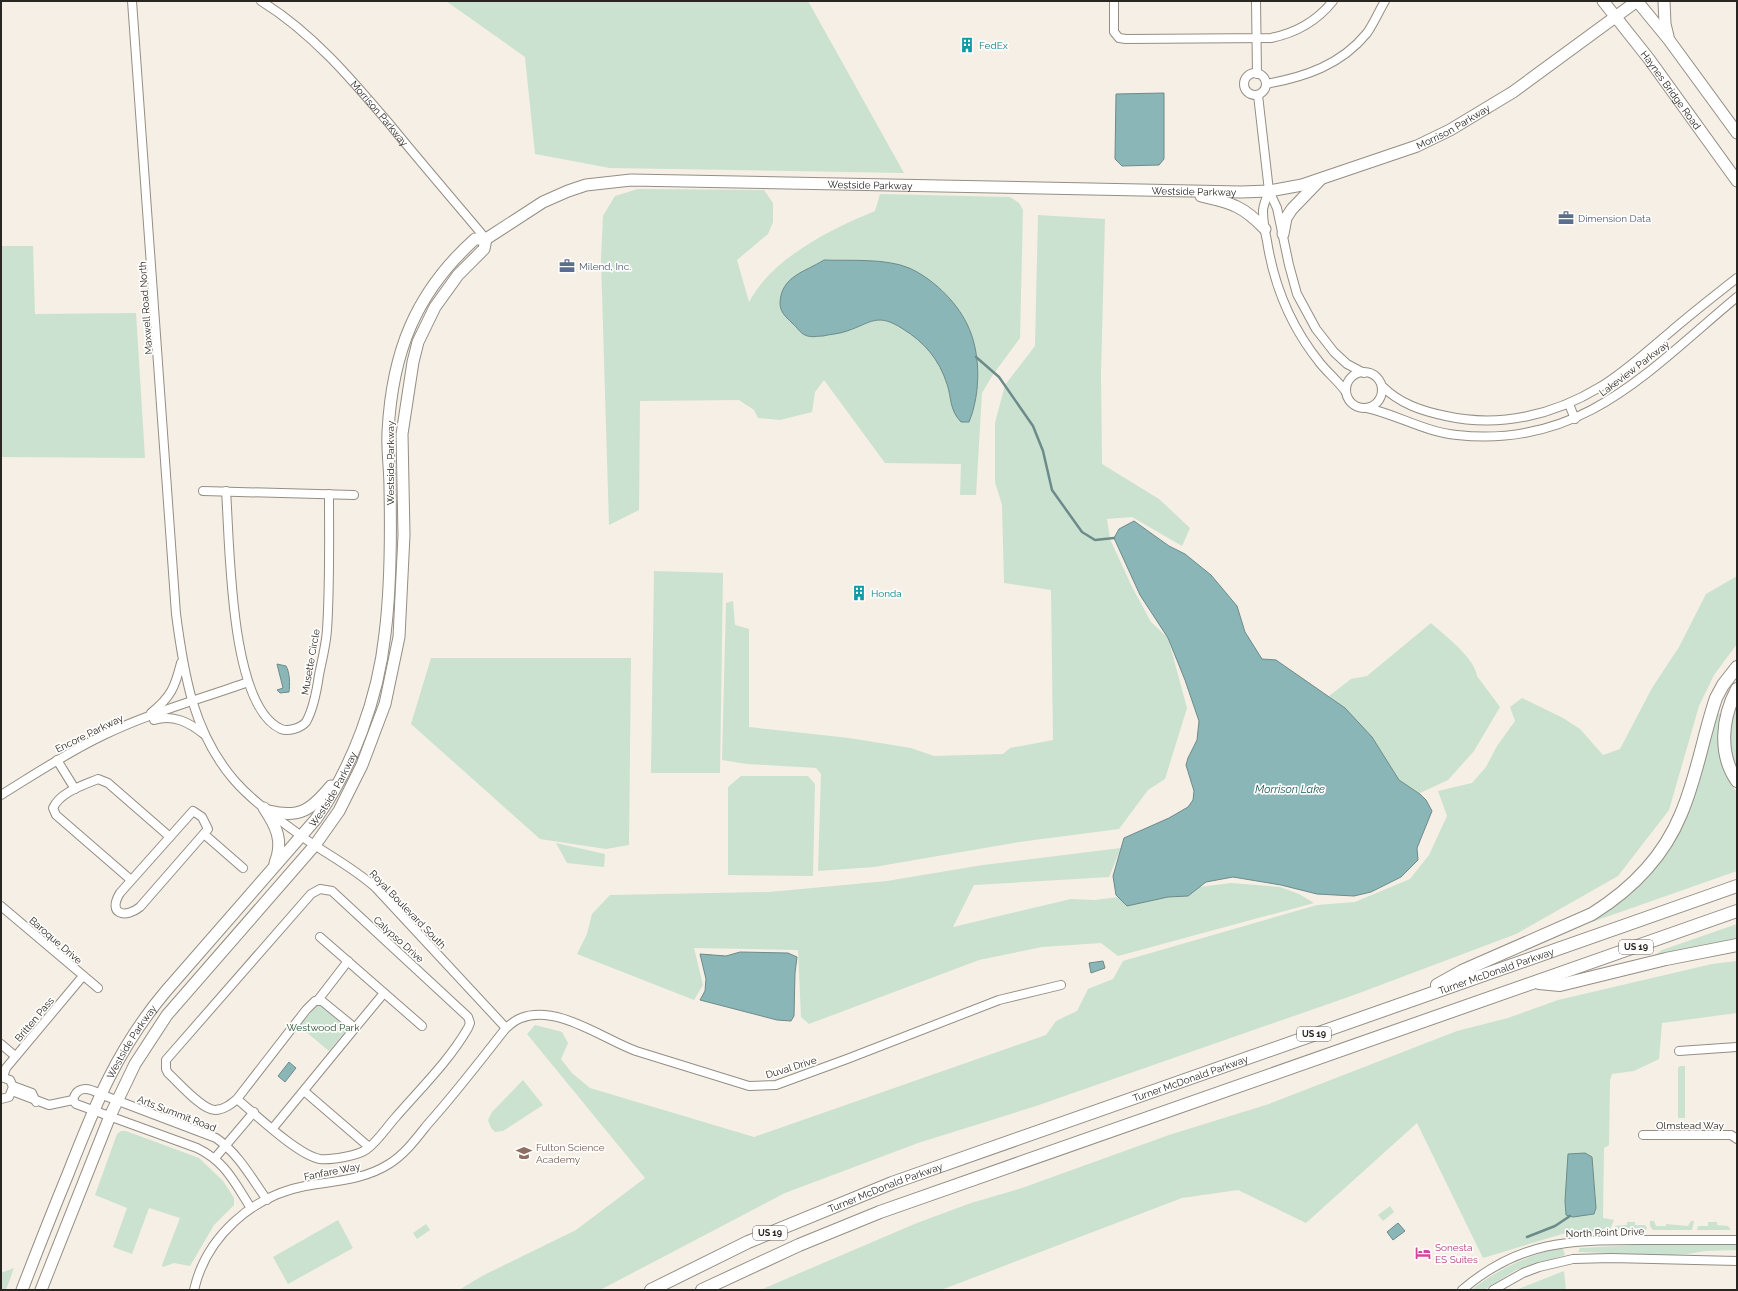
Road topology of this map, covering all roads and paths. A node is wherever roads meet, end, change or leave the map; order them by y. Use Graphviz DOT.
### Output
graph roads {
  1 [pos="132,1"];
  2 [pos="261,1"];
  3 [pos="1114,1"];
  4 [pos="1256,1"];
  5 [pos="1333,1"];
  6 [pos="1385,1"];
  7 [pos="1603,1"];
  8 [pos="1637,1"];
  9 [pos="1643,1"];
  10 [pos="1664,1"];
  11 [pos="1615,17"];
  12 [pos="1256,39"];
  13 [pos="1669,40"];
  14 [pos="1257,74"];
  15 [pos="1266,84"];
  16 [pos="1258,95"];
  17 [pos="1737,133"];
  18 [pos="1321,179"];
  19 [pos="1737,181"];
  20 [pos="1180,190"];
  21 [pos="1269,191"];
  22 [pos="1265,229"];
  23 [pos="1283,234"];
  24 [pos="486,239"];
  25 [pos="1737,278"];
  26 [pos="1737,297"];
  27 [pos="1364,373"];
  28 [pos="1382,386"];
  29 [pos="1346,392"];
  30 [pos="1569,404"];
  31 [pos="1367,408"];
  32 [pos="1575,419"];
  33 [pos="203,491"];
  34 [pos="226,491"];
  35 [pos="329,494"];
  36 [pos="354,495"];
  37 [pos="176,614"];
  38 [pos="182,658"];
  39 [pos="1737,666"];
  40 [pos="248,682"];
  41 [pos="1737,689"];
  42 [pos="192,703"];
  43 [pos="147,717"];
  44 [pos="112,731"];
  45 [pos="207,736"];
  46 [pos="57,760"];
  47 [pos="346,766"];
  48 [pos="1737,781"];
  49 [pos="75,789"];
  50 [pos="1,795"];
  51 [pos="266,810"];
  52 [pos="204,834"];
  53 [pos="301,835"];
  54 [pos="170,837"];
  55 [pos="315,845"];
  56 [pos="273,867"];
  57 [pos="243,868"];
  58 [pos="131,880"];
  59 [pos="1737,886"];
  60 [pos="1,906"];
  61 [pos="1737,911"];
  62 [pos="320,937"];
  63 [pos="1737,945"];
  64 [pos="348,961"];
  65 [pos="83,976"];
  66 [pos="1536,982"];
  67 [pos="1061,985"];
  68 [pos="98,988"];
  69 [pos="384,993"];
  70 [pos="318,1000"];
  71 [pos="1405,1002"];
  72 [pos="422,1026"];
  73 [pos="355,1028"];
  74 [pos="506,1028"];
  75 [pos="1,1044"];
  76 [pos="1737,1047"];
  77 [pos="1679,1051"];
  78 [pos="15,1056"];
  79 [pos="2,1077"];
  80 [pos="12,1088"];
  81 [pos="304,1091"];
  82 [pos="100,1094"];
  83 [pos="1,1099"];
  84 [pos="237,1099"];
  85 [pos="73,1100"];
  86 [pos="117,1100"];
  87 [pos="93,1110"];
  88 [pos="254,1112"];
  89 [pos="110,1116"];
  90 [pos="273,1128"];
  91 [pos="1643,1135"];
  92 [pos="1737,1138"];
  93 [pos="225,1144"];
  94 [pos="369,1147"];
  95 [pos="215,1158"];
  96 [pos="267,1200"];
  97 [pos="251,1208"];
  98 [pos="1737,1240"];
  99 [pos="1737,1261"];
  100 [pos="22,1290"];
  101 [pos="41,1290"];
  102 [pos="194,1290"];
  103 [pos="651,1290"];
  104 [pos="702,1290"];
  105 [pos="1462,1290"];
  106 [pos="1492,1290"];
  1 -- 37 [label="street, Maxwell Road North"];
  2 -- 24 [label="street, Morrison Parkway"];
  3 -- 12 [label="street"];
  4 -- 12 [label="street"];
  5 -- 12 [label="street"];
  6 -- 15 [label="street"];
  7 -- 11 [label="main road, Haynes Bridge Road"];
  8 -- 9 [label="main road"];
  8 -- 11 [label="main road"];
  8 -- 13 [label="main road"];
  10 -- 13 [label="main road"];
  11 -- 18 [label="main road, Morrison Parkway"];
  11 -- 19 [label="main road, Haynes Bridge Road"];
  12 -- 14 [label="street"];
  13 -- 17 [label="main road"];
  14 -- 15 [label="street"];
  14 -- 16 [label="street"];
  15 -- 16 [label="street"];
  16 -- 21 [label="street"];
  18 -- 21 [label="main road, Morrison Parkway"];
  18 -- 23 [label="main road"];
  20 -- 21 [label="main road, Westside Parkway"];
  20 -- 22 [label="main road"];
  20 -- 24 [label="main road, Westside Parkway"];
  21 -- 22 [label="street"];
  21 -- 23 [label="street"];
  22 -- 29 [label="street"];
  23 -- 27 [label="street"];
  24 -- 47 [label="main road, Westside Parkway"];
  24 -- 55 [label="main road, Westside Parkway"];
  25 -- 30 [label="street, Lakeview Parkway"];
  26 -- 32 [label="street, Lakeview Parkway"];
  27 -- 28 [label="street"];
  27 -- 29 [label="street"];
  28 -- 30 [label="street, Lakeview Parkway"];
  28 -- 31 [label="street"];
  29 -- 31 [label="street"];
  30 -- 32 [label="street"];
  31 -- 32 [label="street, Lakeview Parkway"];
  33 -- 34 [label="street"];
  34 -- 35 [label="street"];
  34 -- 40 [label="street, Musette Circle"];
  35 -- 36 [label="street"];
  35 -- 40 [label="street, Musette Circle"];
  37 -- 38 [label="street, Royal Boulevard South"];
  38 -- 42 [label="street, Royal Boulevard South"];
  38 -- 43 [label="street"];
  39 -- 71 [label="highway"];
  40 -- 42 [label="street, Encore Parkway"];
  41 -- 48 [label="highway"];
  42 -- 43 [label="street, Encore Parkway"];
  42 -- 45 [label="street, Royal Boulevard South"];
  43 -- 44 [label="street, Encore Parkway"];
  44 -- 45 [label="street"];
  44 -- 46 [label="street, Encore Parkway"];
  45 -- 51 [label="street, Royal Boulevard South"];
  46 -- 49 [label="street"];
  46 -- 50 [label="street, Encore Parkway"];
  47 -- 51 [label="main road"];
  47 -- 53 [label="main road, Westside Parkway"];
  49 -- 54 [label="street"];
  49 -- 58 [label="street"];
  51 -- 53 [label="street, Royal Boulevard South"];
  51 -- 56 [label="main road"];
  52 -- 54 [label="street"];
  52 -- 57 [label="street"];
  52 -- 58 [label="street"];
  53 -- 55 [label="street, Royal Boulevard South"];
  53 -- 56 [label="main road, Westside Parkway"];
  54 -- 58 [label="street"];
  55 -- 74 [label="street, Royal Boulevard South"];
  55 -- 86 [label="main road, Westside Parkway"];
  56 -- 82 [label="main road, Westside Parkway"];
  59 -- 71 [label="highway, Turner McDonald Parkway / US 19"];
  60 -- 65 [label="street, Baroque Drive"];
  61 -- 66 [label="highway, US 19"];
  62 -- 64 [label="street"];
  63 -- 66 [label="highway"];
  64 -- 69 [label="street"];
  64 -- 70 [label="street"];
  65 -- 68 [label="street, Baroque Drive"];
  65 -- 78 [label="street, Britten Pass"];
  66 -- 104 [label="highway, US 19"];
  67 -- 74 [label="street, Duval Drive"];
  69 -- 72 [label="street"];
  69 -- 73 [label="street"];
  70 -- 73 [label="street"];
  70 -- 84 [label="street"];
  71 -- 103 [label="highway, Turner McDonald Parkway / US 19"];
  73 -- 81 [label="street"];
  74 -- 96 [label="street, Fanfare Way"];
  75 -- 78 [label="street"];
  76 -- 77 [label="street"];
  78 -- 79 [label="street, Britten Pass"];
  79 -- 80 [label="street"];
  80 -- 83 [label="street"];
  80 -- 85 [label="street"];
  81 -- 90 [label="street"];
  81 -- 94 [label="street"];
  82 -- 85 [label="street, Arts Summit Road"];
  82 -- 86 [label="street, Arts Summit Road"];
  82 -- 87 [label="main road, Westside Parkway"];
  84 -- 88 [label="street, Calypso Drive"];
  84 -- 94 [label="street, Calypso Drive"];
  85 -- 87 [label="street"];
  86 -- 89 [label="main road, Westside Parkway"];
  86 -- 93 [label="street, Arts Summit Road"];
  87 -- 89 [label="street"];
  87 -- 100 [label="main road, Westside Parkway"];
  88 -- 90 [label="street, Calypso Drive"];
  88 -- 93 [label="street"];
  89 -- 95 [label="street"];
  89 -- 101 [label="main road, Westside Parkway"];
  90 -- 94 [label="street, Calypso Drive"];
  91 -- 92 [label="street, Olmstead Way"];
  93 -- 95 [label="street"];
  93 -- 96 [label="street, Arts Summit Road"];
  95 -- 97 [label="street"];
  96 -- 97 [label="street, Fanfare Way"];
  97 -- 102 [label="street, Fanfare Way"];
  98 -- 105 [label="street, North Point Drive"];
  99 -- 106 [label="street"];
}
